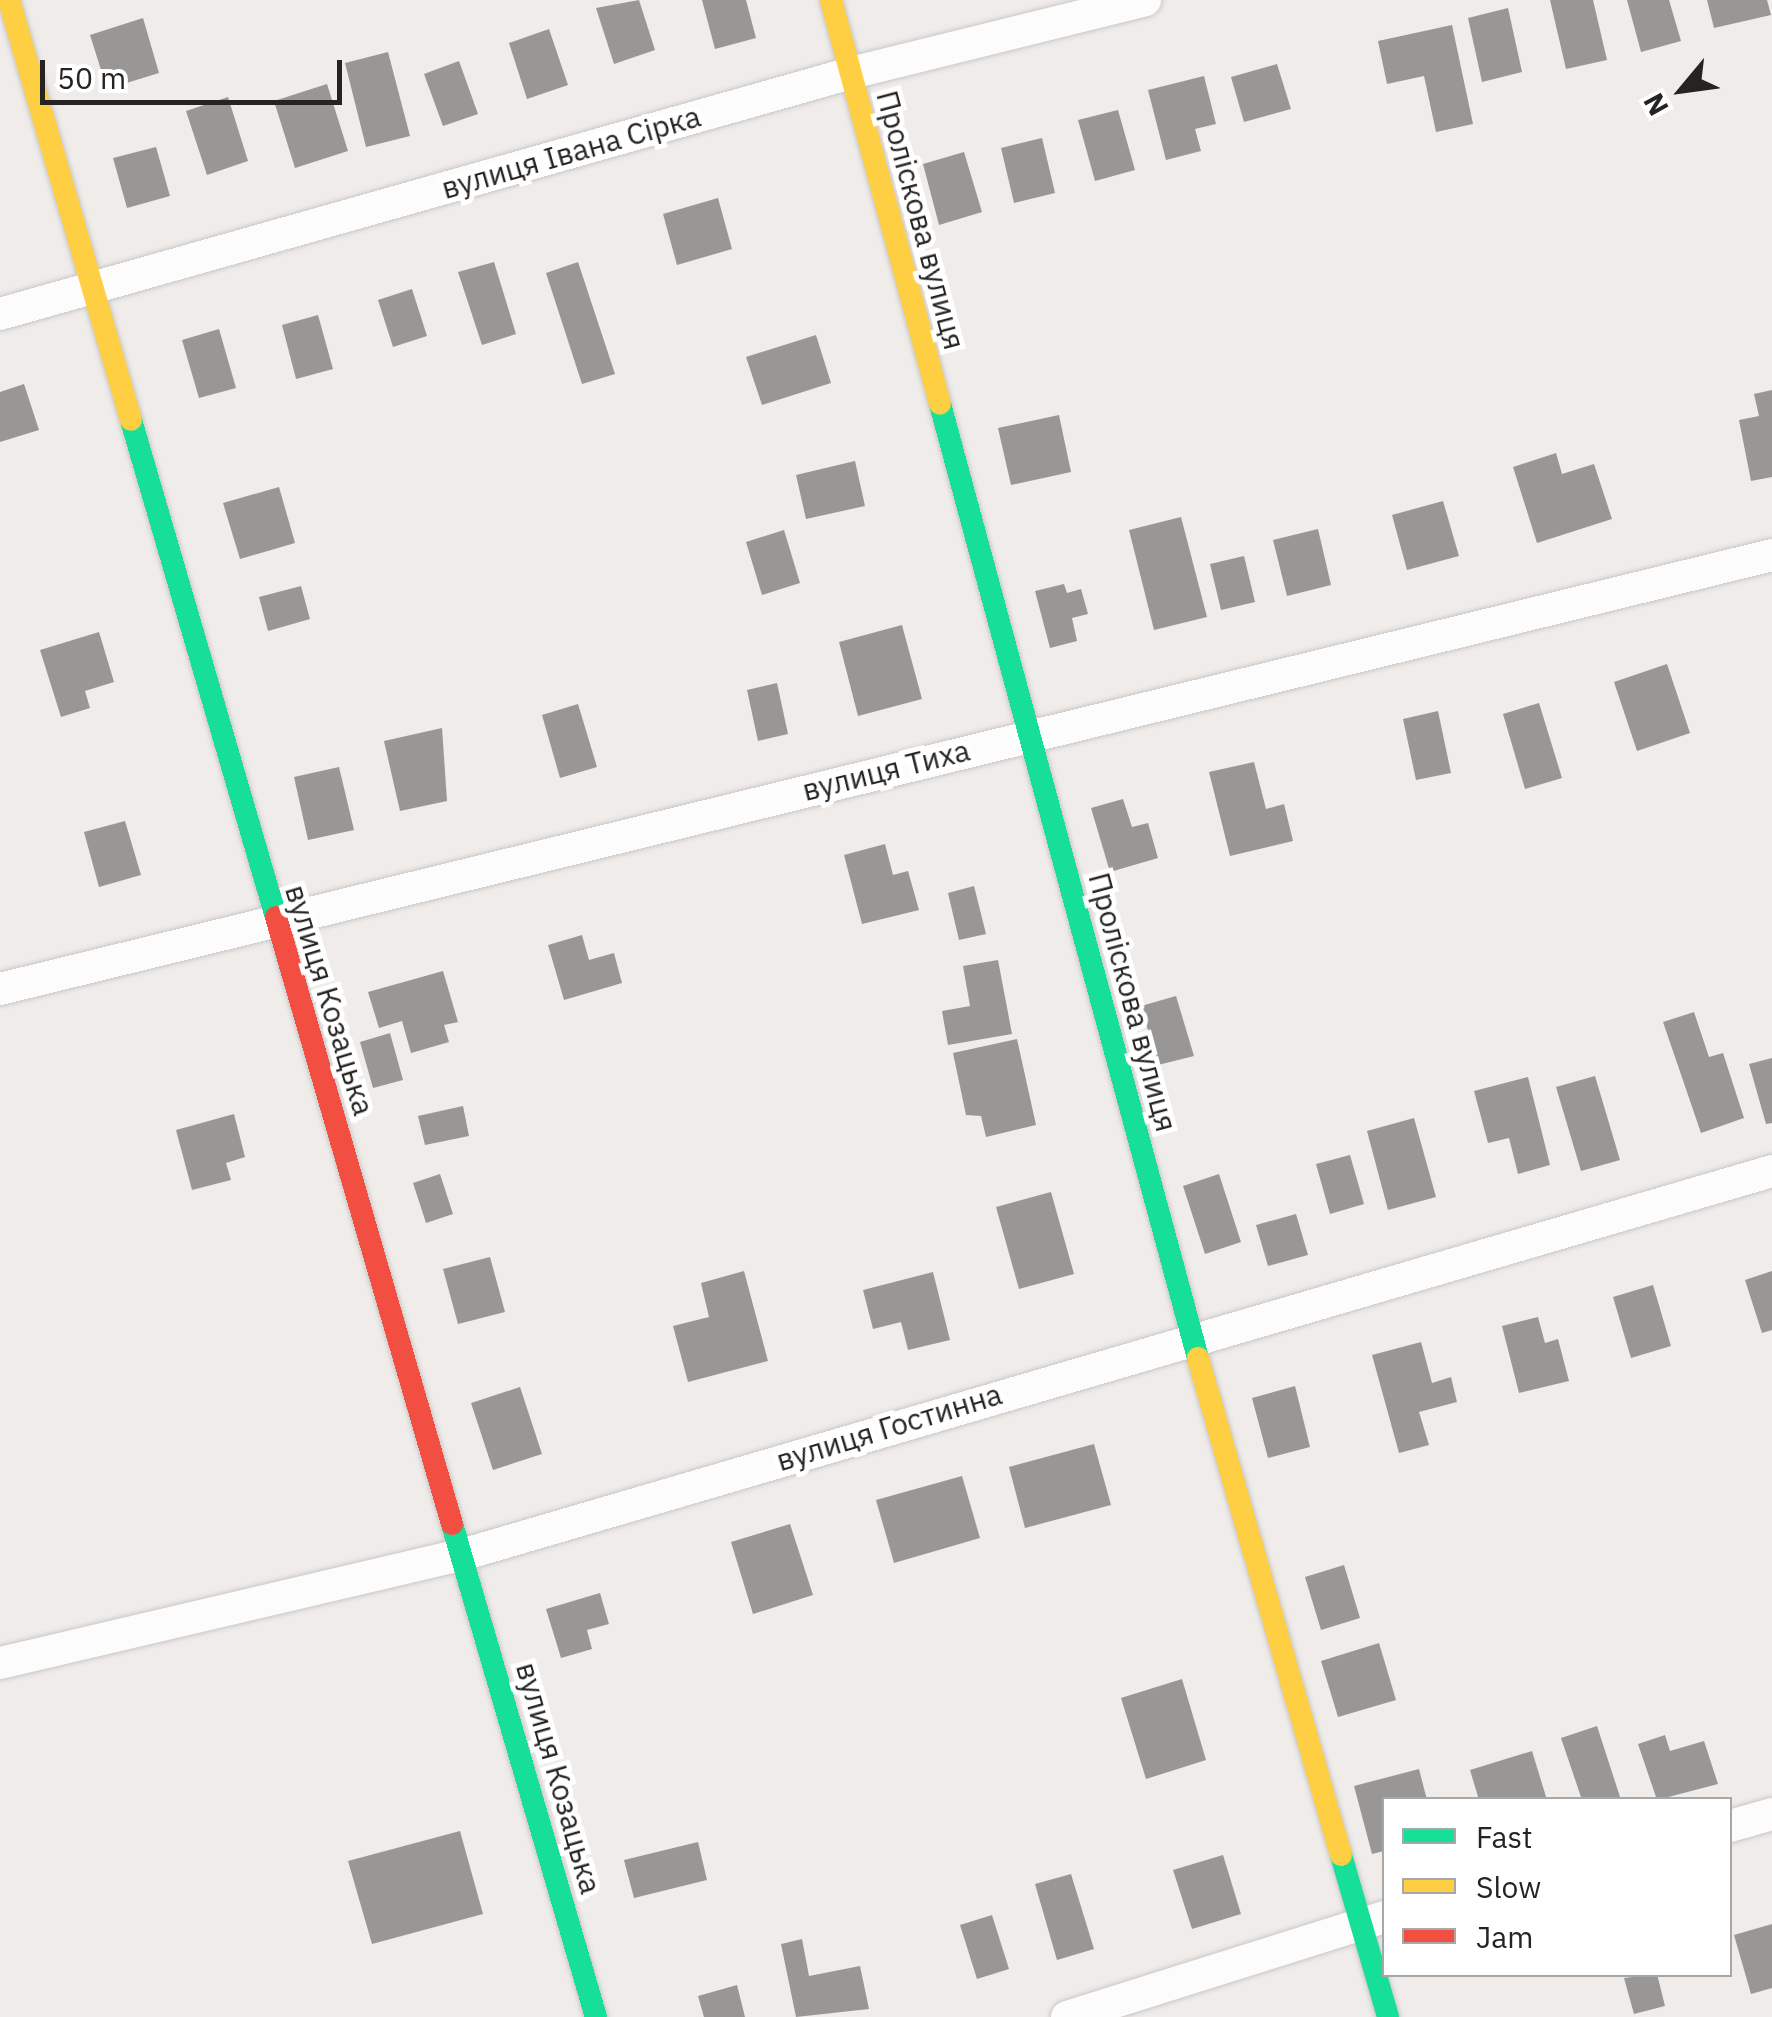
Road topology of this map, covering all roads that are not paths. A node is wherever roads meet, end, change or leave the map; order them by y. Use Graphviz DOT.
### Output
graph roads {
  1 [pos="9,0"];
  2 [pos="831,0"];
  3 [pos="1144,0"];
  4 [pos="850,72"];
  5 [pos="91,288"];
  6 [pos="0,314"];
  7 [pos="1772,555"];
  8 [pos="1029,734"];
  9 [pos="276,924"];
  10 [pos="0,989"];
  11 [pos="1772,1171"];
  12 [pos="1192,1336"];
  13 [pos="465,1554"];
  14 [pos="0,1663"];
  15 [pos="1772,1814"];
  16 [pos="1732,1825"];
  17 [pos="1374,1920"];
  18 [pos="1382,1975"];
  19 [pos="1382,1977"];
  20 [pos="596,2017"];
  21 [pos="1067,2017"];
  22 [pos="1388,2017"];
  1 -- 5 [label="street, вулиця Козацька"];
  2 -- 4 [label="street, Проліскова вулиця"];
  3 -- 4 [label="street, вулиця Івана Сірка"];
  4 -- 5 [label="street, вулиця Івана Сірка"];
  4 -- 8 [label="street, Проліскова вулиця"];
  5 -- 6 [label="street, вулиця Івана Сірка"];
  5 -- 9 [label="street, вулиця Козацька"];
  7 -- 8 [label="street, вулиця Тиха"];
  8 -- 9 [label="street, вулиця Тиха"];
  8 -- 12 [label="street, Проліскова вулиця"];
  9 -- 10 [label="street, вулиця Тиха"];
  9 -- 13 [label="street, вулиця Козацька"];
  11 -- 12 [label="street, вулиця Гостинна"];
  12 -- 13 [label="street, вулиця Гостинна"];
  12 -- 17 [label="street, Проліскова вулиця"];
  13 -- 14 [label="street, вулиця Гостинна"];
  13 -- 20 [label="street, вулиця Козацька"];
  15 -- 16 [label="street"];
  17 -- 18 [label="street, Проліскова вулиця"];
  17 -- 21 [label="street"];
  19 -- 22 [label="street, Проліскова вулиця"];
}
